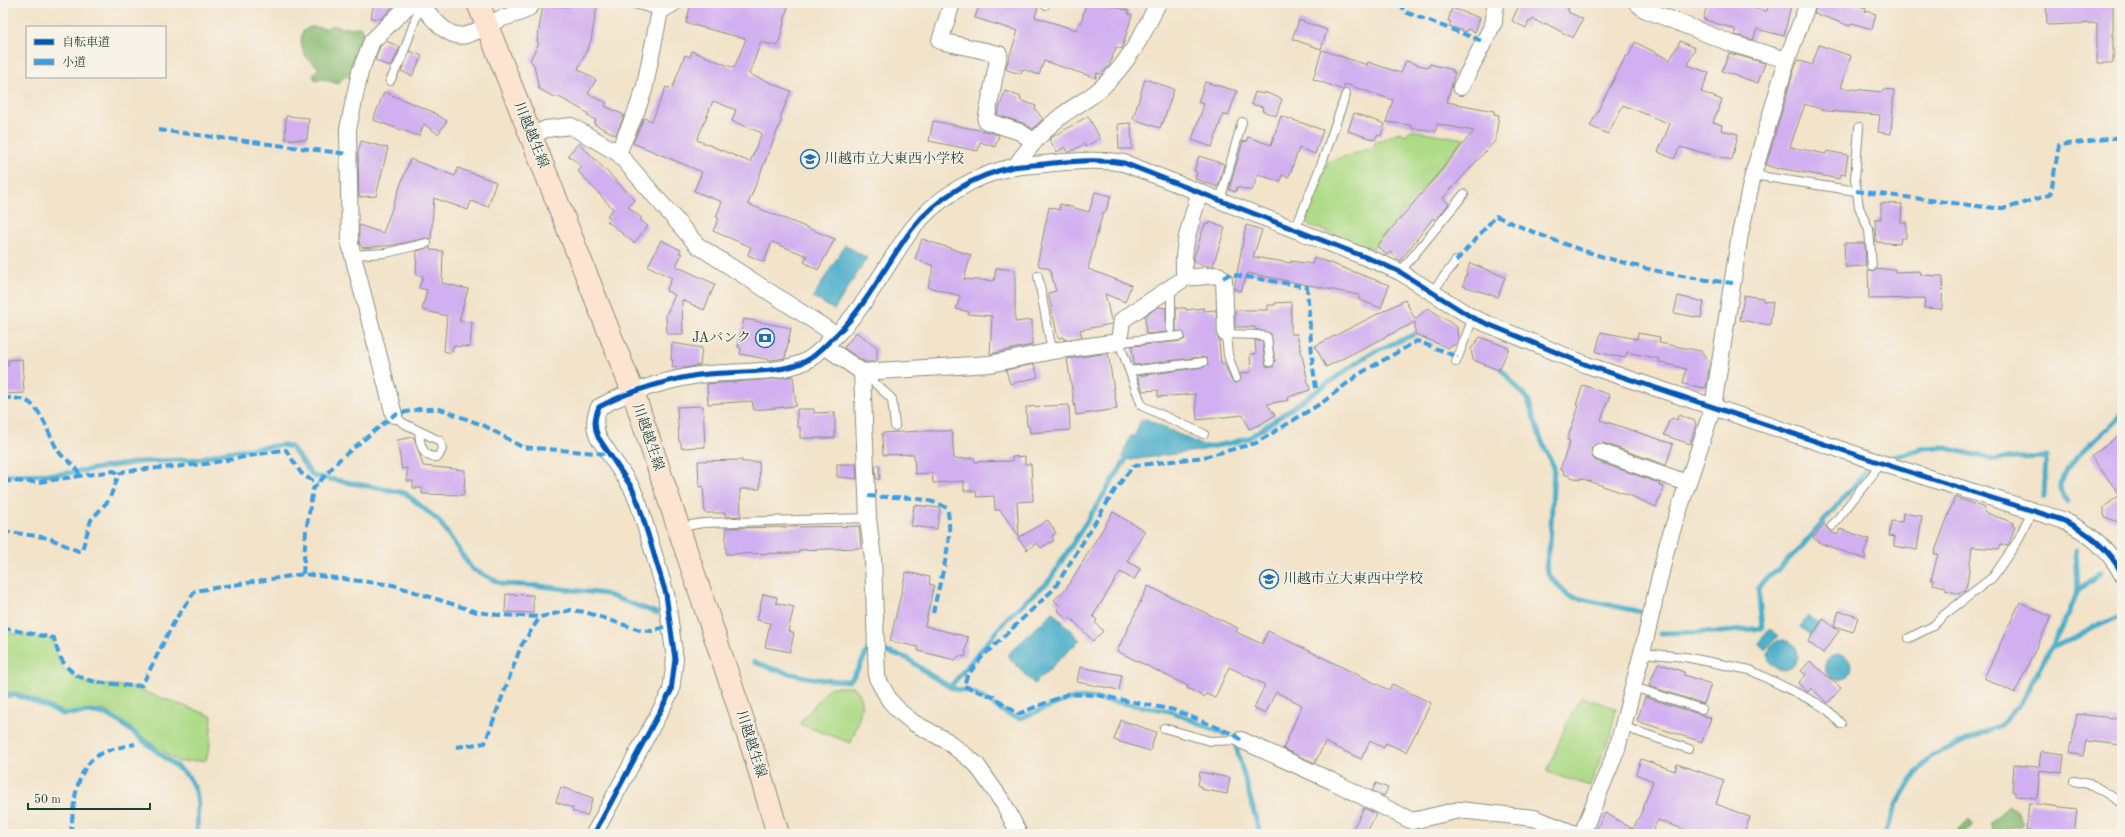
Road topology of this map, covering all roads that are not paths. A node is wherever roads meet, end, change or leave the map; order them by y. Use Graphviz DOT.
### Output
graph roads {
  1 [pos="411,3"];
  2 [pos="420,3"];
  3 [pos="478,3"];
  4 [pos="533,3"];
  5 [pos="630,3"];
  6 [pos="952,3"];
  7 [pos="1158,3"];
  8 [pos="1495,3"];
  9 [pos="1636,3"];
  10 [pos="1808,3"];
  11 [pos="667,7"];
  12 [pos="487,26"];
  13 [pos="1788,60"];
  14 [pos="390,81"];
  15 [pos="1461,87"];
  16 [pos="1346,94"];
  17 [pos="1242,122"];
  18 [pos="1859,127"];
  19 [pos="531,136"];
  20 [pos="1034,141"];
  21 [pos="618,153"];
  22 [pos="1015,167"];
  23 [pos="1753,175"];
  24 [pos="1856,191"];
  25 [pos="1200,192"];
  26 [pos="1464,194"];
  27 [pos="1220,200"];
  28 [pos="1295,230"];
  29 [pos="427,243"];
  30 [pos="353,255"];
  31 [pos="1456,261"];
  32 [pos="1872,266"];
  33 [pos="1400,272"];
  34 [pos="1038,276"];
  35 [pos="1185,278"];
  36 [pos="1171,287"];
  37 [pos="1432,292"];
  38 [pos="1473,318"];
  39 [pos="1171,329"];
  40 [pos="1226,334"];
  41 [pos="1180,336"];
  42 [pos="831,341"];
  43 [pos="1119,342"];
  44 [pos="1052,351"];
  45 [pos="1203,362"];
  46 [pos="1270,362"];
  47 [pos="1456,362"];
  48 [pos="1130,371"];
  49 [pos="862,372"];
  50 [pos="1236,378"];
  51 [pos="633,392"];
  52 [pos="1713,407"];
  53 [pos="394,415"];
  54 [pos="895,426"];
  55 [pos="419,431"];
  56 [pos="1204,434"];
  57 [pos="1600,452"];
  58 [pos="1878,462"];
  59 [pos="1687,483"];
  60 [pos="2032,510"];
  61 [pos="868,518"];
  62 [pos="1832,526"];
  63 [pos="680,527"];
  64 [pos="2122,574"];
  65 [pos="1909,638"];
  66 [pos="1642,653"];
  67 [pos="1634,687"];
  68 [pos="1702,709"];
  69 [pos="1841,724"];
  70 [pos="1164,728"];
  71 [pos="1624,728"];
  72 [pos="1241,740"];
  73 [pos="1689,749"];
  74 [pos="2074,780"];
  75 [pos="2122,803"];
  76 [pos="1014,832"];
  77 [pos="1582,833"];
  78 [pos="594,834"];
  79 [pos="778,834"];
  1 -- 30 [label="street"];
  2 -- 12 [label="street"];
  2 -- 14 [label="lane"];
  3 -- 12 [label="main road, 川越越生線"];
  4 -- 12 [label="street"];
  5 -- 11 [label="lane"];
  6 -- 20 [label="street"];
  7 -- 20 [label="street"];
  8 -- 15 [label="street"];
  9 -- 13 [label="street"];
  10 -- 13 [label="street"];
  11 -- 21 [label="street"];
  12 -- 19 [label="main road, 川越越生線"];
  13 -- 23 [label="street"];
  16 -- 28 [label="lane"];
  17 -- 27 [label="lane"];
  18 -- 24 [label="lane"];
  19 -- 21 [label="street"];
  19 -- 51 [label="main road, 川越越生線"];
  20 -- 22 [label="street"];
  21 -- 42 [label="street"];
  22 -- 25 [label="street"];
  22 -- 42 [label="street"];
  23 -- 24 [label="lane"];
  23 -- 52 [label="street"];
  24 -- 32 [label="lane"];
  25 -- 27 [label="street"];
  25 -- 35 [label="street"];
  26 -- 33 [label="lane"];
  27 -- 28 [label="street"];
  28 -- 33 [label="street"];
  29 -- 30 [label="lane"];
  30 -- 53 [label="street"];
  31 -- 37 [label="lane"];
  33 -- 37 [label="street"];
  34 -- 44 [label="lane"];
  35 -- 36 [label="street"];
  35 -- 40 [label="street"];
  36 -- 39 [label="lane"];
  36 -- 43 [label="street"];
  37 -- 38 [label="street"];
  38 -- 47 [label="lane"];
  38 -- 52 [label="street"];
  40 -- 46 [label="lane"];
  40 -- 50 [label="lane"];
  41 -- 43 [label="lane"];
  42 -- 49 [label="street"];
  42 -- 51 [label="street"];
  43 -- 44 [label="street"];
  43 -- 48 [label="lane"];
  44 -- 49 [label="street"];
  45 -- 48 [label="lane"];
  48 -- 56 [label="lane"];
  49 -- 54 [label="lane"];
  49 -- 61 [label="street"];
  51 -- 63 [label="main road, 川越越生線"];
  51 -- 78 [label="street"];
  52 -- 58 [label="street"];
  52 -- 59 [label="street"];
  53 -- 55 [label="lane"];
  57 -- 59 [label="street"];
  58 -- 60 [label="street"];
  58 -- 62 [label="lane"];
  59 -- 66 [label="street"];
  60 -- 64 [label="street"];
  60 -- 65 [label="lane"];
  61 -- 63 [label="lane"];
  61 -- 76 [label="street"];
  63 -- 79 [label="main road, 川越越生線"];
  66 -- 67 [label="street"];
  66 -- 69 [label="lane"];
  67 -- 68 [label="lane"];
  67 -- 71 [label="street"];
  70 -- 72 [label="lane"];
  71 -- 73 [label="lane"];
  71 -- 77 [label="street"];
  72 -- 77 [label="street"];
  74 -- 75 [label="lane"];
}
